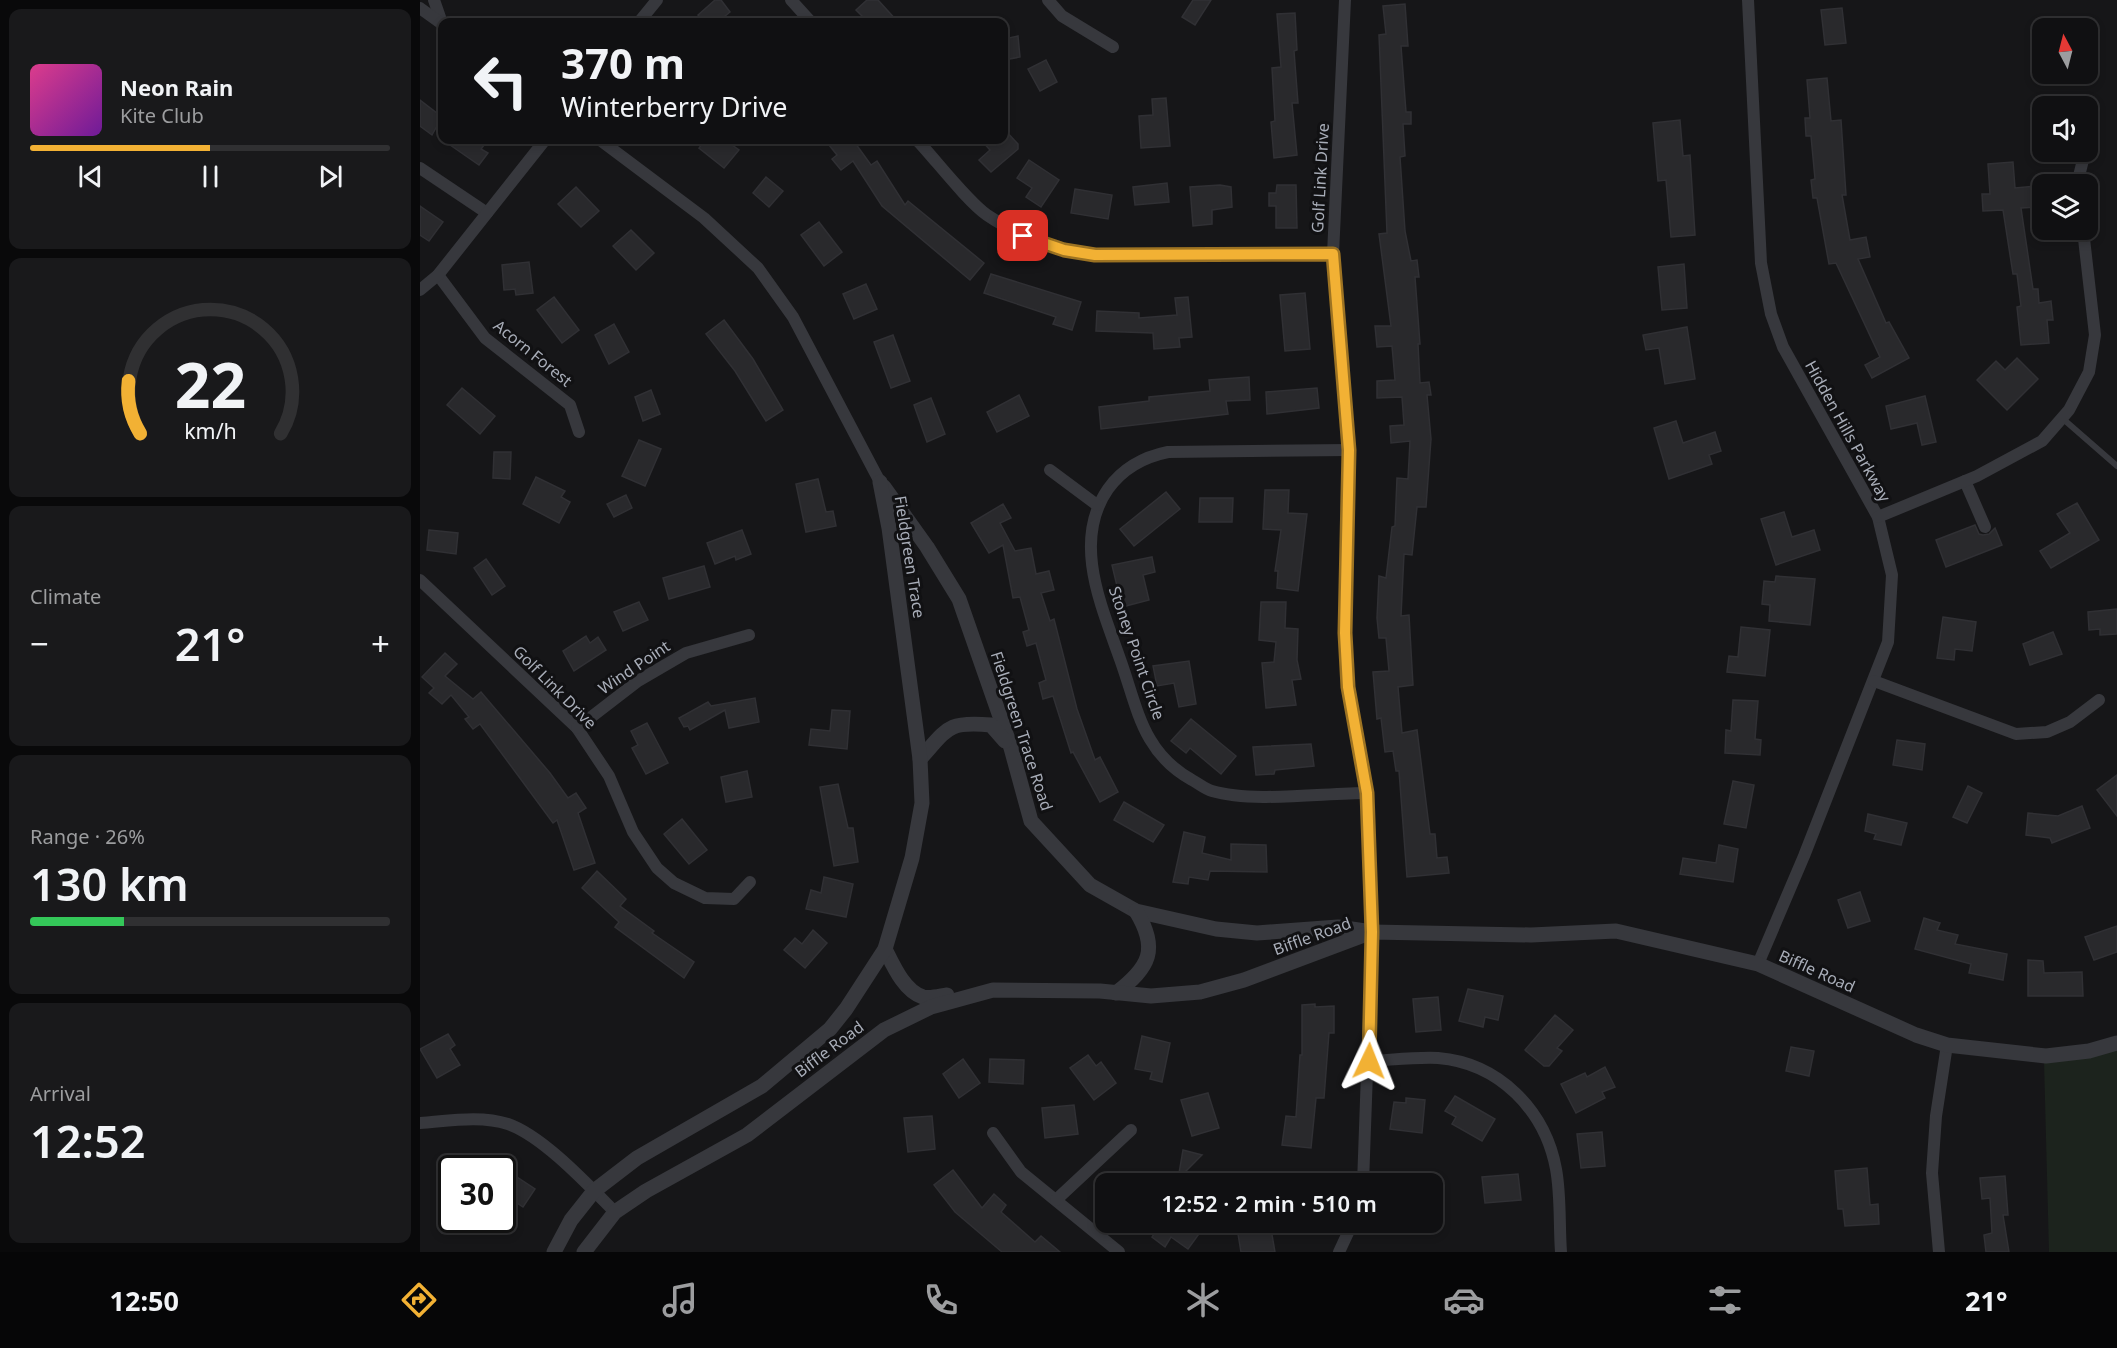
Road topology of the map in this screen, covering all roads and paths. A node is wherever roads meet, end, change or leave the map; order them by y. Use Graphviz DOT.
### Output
graph roads {
  1 [pos="434,0"];
  2 [pos="657,0"];
  3 [pos="790,0"];
  4 [pos="1048,0"];
  5 [pos="1345,0"];
  6 [pos="1748,0"];
  7 [pos="420,8"];
  8 [pos="440,18"];
  9 [pos="642,18"];
  10 [pos="807,18"];
  11 [pos="438,20"];
  12 [pos="1113,47"];
  13 [pos="542,144"];
  14 [pos="605,144"];
  15 [pos="921,144"];
  16 [pos="420,168"];
  17 [pos="487,213"];
  18 [pos="2084,240"];
  19 [pos="1333,254"];
  20 [pos="438,275"];
  21 [pos="420,290"];
  22 [pos="2062,418"];
  23 [pos="579,432"];
  24 [pos="1349,450"];
  25 [pos="2117,466"];
  26 [pos="1050,470"];
  27 [pos="1965,481"];
  28 [pos="880,482"];
  29 [pos="1097,505"];
  30 [pos="1878,517"];
  31 [pos="1985,527"];
  32 [pos="420,580"];
  33 [pos="749,634"];
  34 [pos="1874,681"];
  35 [pos="2098,700"];
  36 [pos="577,728"];
  37 [pos="1011,748"];
  38 [pos="920,759"];
  39 [pos="1367,793"];
  40 [pos="750,882"];
  41 [pos="1136,911"];
  42 [pos="1372,932"];
  43 [pos="885,949"];
  44 [pos="1758,964"];
  45 [pos="993,990"];
  46 [pos="1116,993"];
  47 [pos="2117,1043"];
  48 [pos="1947,1045"];
  49 [pos="803,1052"];
  50 [pos="1369,1061"];
  51 [pos="420,1122"];
  52 [pos="1131,1130"];
  53 [pos="993,1133"];
  54 [pos="1364,1173"];
  55 [pos="594,1191"];
  56 [pos="1056,1200"];
  57 [pos="615,1212"];
  58 [pos="1348,1233"];
  59 [pos="554,1252"];
  60 [pos="584,1252"];
  61 [pos="1119,1252"];
  62 [pos="1339,1252"];
  63 [pos="1561,1252"];
  64 [pos="1939,1252"];
  1 -- 8 [label="street"];
  2 -- 9 [label="street"];
  3 -- 10 [label="street"];
  4 -- 12 [label="street"];
  5 -- 19 [label="street, Golf Link Drive"];
  6 -- 30 [label="street, Hidden Hills Parkway"];
  7 -- 11 [label="street"];
  13 -- 17 [label="street"];
  14 -- 28 [label="street, Fieldgreen Trace"];
  15 -- 19 [label="street"];
  16 -- 17 [label="street"];
  17 -- 20 [label="street"];
  18 -- 22 [label="street"];
  19 -- 24 [label="street, Golf Link Drive"];
  20 -- 21 [label="street"];
  20 -- 23 [label="street, Acorn Forest"];
  22 -- 25 [label="lane"];
  22 -- 27 [label="street"];
  24 -- 29 [label="street, Stoney Point Circle"];
  24 -- 39 [label="street, Golf Link Drive"];
  26 -- 29 [label="street"];
  27 -- 30 [label="street"];
  27 -- 31 [label="street"];
  28 -- 37 [label="street, Fieldgreen Trace Road"];
  28 -- 38 [label="street, Fieldgreen Trace"];
  29 -- 39 [label="street, Stoney Point Circle"];
  30 -- 34 [label="street, Hidden Hills Parkway"];
  32 -- 36 [label="street, Golf Link Drive"];
  33 -- 36 [label="street, Wind Point"];
  34 -- 35 [label="street"];
  34 -- 44 [label="street, Hidden Hills Parkway"];
  36 -- 40 [label="street, Golf Link Drive"];
  37 -- 38 [label="street"];
  37 -- 41 [label="street, Fieldgreen Trace Road"];
  38 -- 43 [label="street, Fieldgreen Trace"];
  39 -- 42 [label="street, Golf Link Drive"];
  41 -- 42 [label="street, Fieldgreen Trace Road"];
  41 -- 46 [label="street"];
  42 -- 44 [label="street, Biffle Road"];
  42 -- 46 [label="street, Biffle Road"];
  42 -- 50 [label="street, Golf Link Drive"];
  43 -- 45 [label="street"];
  43 -- 49 [label="street, Fieldgreen Trace"];
  44 -- 48 [label="street, Biffle Road"];
  45 -- 46 [label="street, Biffle Road"];
  45 -- 57 [label="street, Biffle Road"];
  47 -- 48 [label="street, Biffle Road"];
  48 -- 64 [label="street"];
  49 -- 55 [label="street, Biffle Road"];
  50 -- 54 [label="street, Golf Link Drive"];
  50 -- 63 [label="street"];
  51 -- 55 [label="street"];
  52 -- 56 [label="street"];
  53 -- 56 [label="street"];
  55 -- 57 [label="street"];
  55 -- 59 [label="street, Biffle Road"];
  56 -- 61 [label="street"];
  57 -- 60 [label="street, Biffle Road"];
  58 -- 62 [label="street"];
}
